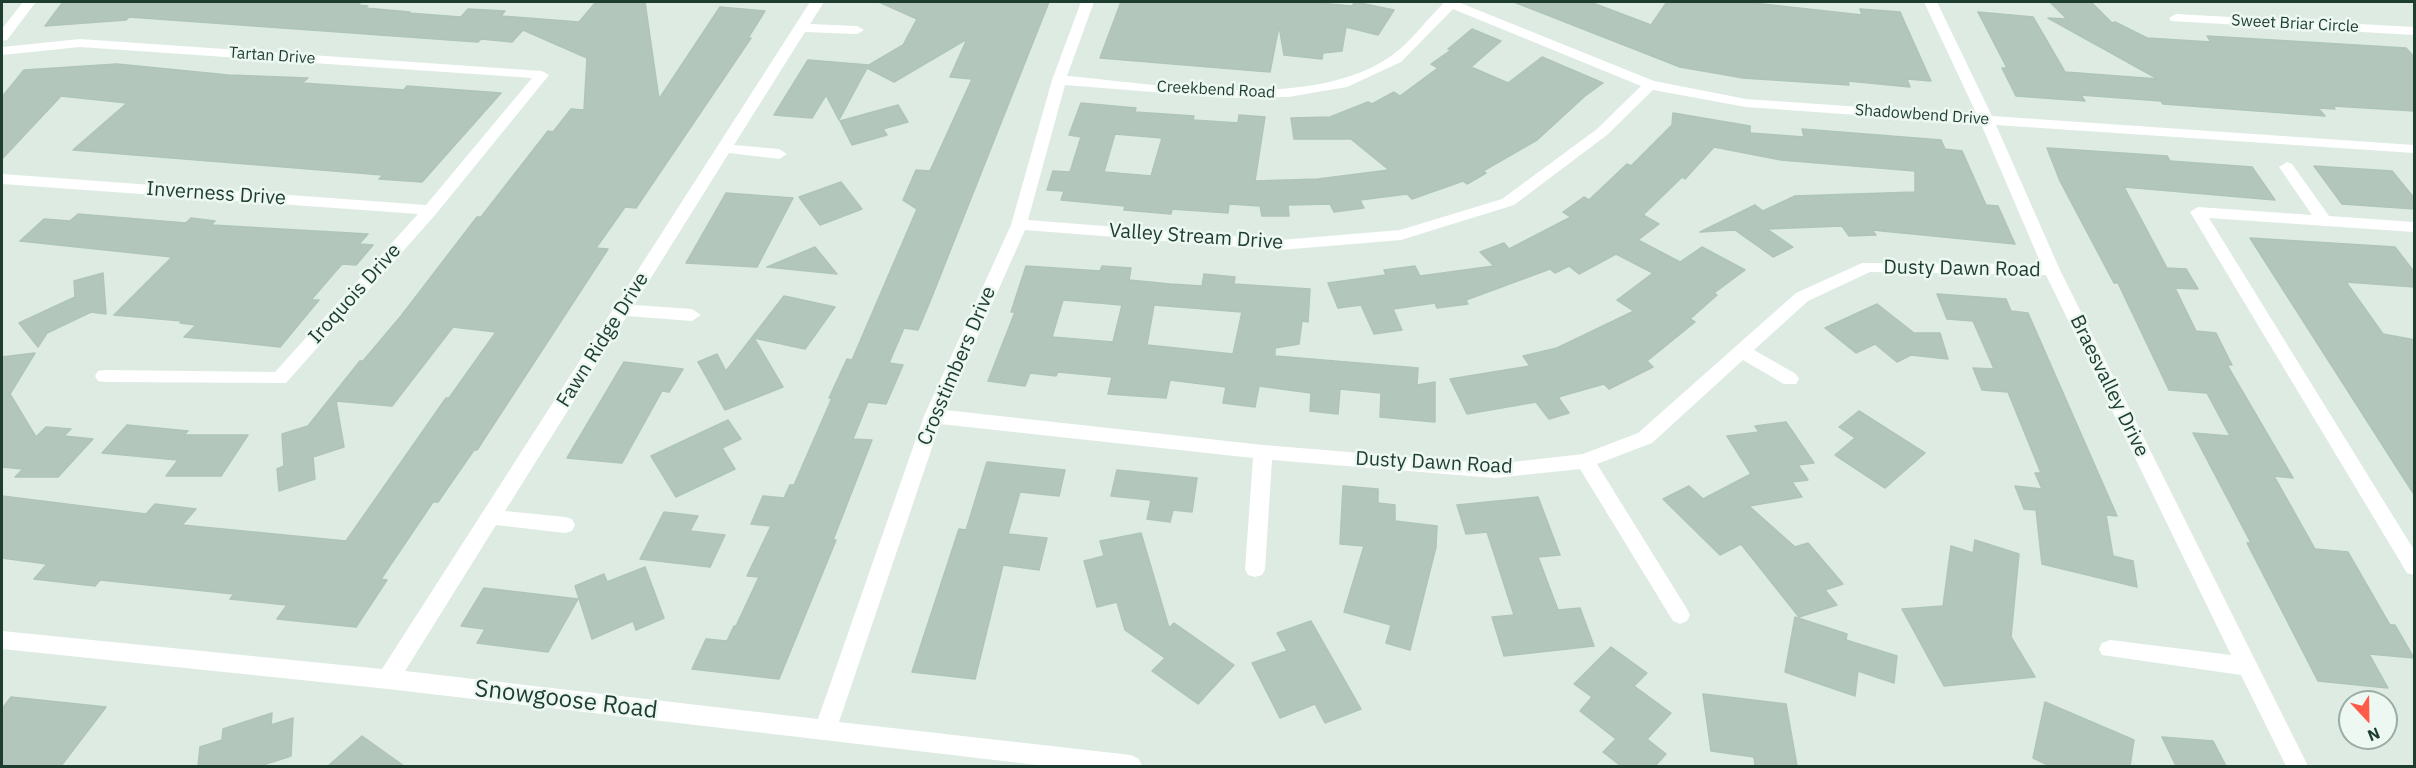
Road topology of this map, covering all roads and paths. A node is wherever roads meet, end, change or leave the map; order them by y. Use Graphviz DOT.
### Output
graph roads {
  1 [pos="29,2"];
  2 [pos="817,2"];
  3 [pos="1087,2"];
  4 [pos="1450,2"];
  5 [pos="1931,2"];
  6 [pos="2176,18"];
  7 [pos="801,28"];
  8 [pos="857,30"];
  9 [pos="2415,31"];
  10 [pos="2,37"];
  11 [pos="2,51"];
  12 [pos="542,75"];
  13 [pos="1059,80"];
  14 [pos="1650,85"];
  15 [pos="1987,120"];
  16 [pos="724,148"];
  17 [pos="2415,148"];
  18 [pos="779,154"];
  19 [pos="2287,167"];
  20 [pos="2,179"];
  21 [pos="430,210"];
  22 [pos="2325,220"];
  23 [pos="1018,225"];
  24 [pos="2415,227"];
  25 [pos="2052,270"];
  26 [pos="622,310"];
  27 [pos="692,315"];
  28 [pos="1743,352"];
  29 [pos="104,376"];
  30 [pos="1790,379"];
  31 [pos="933,416"];
  32 [pos="1263,452"];
  33 [pos="1585,461"];
  34 [pos="490,517"];
  35 [pos="565,525"];
  36 [pos="2415,567"];
  37 [pos="1255,569"];
  38 [pos="1680,615"];
  39 [pos="2,640"];
  40 [pos="2110,649"];
  41 [pos="2248,667"];
  42 [pos="388,679"];
  43 [pos="825,731"];
  44 [pos="1131,766"];
  45 [pos="2297,766"];
  1 -- 10 [label="street"];
  2 -- 7 [label="street, Fawn Ridge Drive"];
  3 -- 13 [label="street, Crosstimbers Drive"];
  4 -- 13 [label="street, Creekbend Road"];
  4 -- 14 [label="street, Shadowbend Drive"];
  5 -- 15 [label="street, Braesvalley Drive"];
  6 -- 9 [label="street, Sweet Briar Circle"];
  7 -- 8 [label="street"];
  7 -- 16 [label="street, Fawn Ridge Drive"];
  11 -- 12 [label="street, Tartan Drive"];
  12 -- 21 [label="street, Iroquois Drive"];
  13 -- 23 [label="street, Crosstimbers Drive"];
  14 -- 15 [label="street, Shadowbend Drive"];
  14 -- 23 [label="street, Valley Stream Drive"];
  15 -- 17 [label="street, Shadowbend Drive"];
  15 -- 25 [label="street, Braesvalley Drive"];
  16 -- 18 [label="street"];
  16 -- 26 [label="street, Fawn Ridge Drive"];
  19 -- 22 [label="street"];
  20 -- 21 [label="street, Inverness Drive"];
  21 -- 29 [label="street, Iroquois Drive"];
  22 -- 24 [label="street"];
  22 -- 36 [label="street"];
  23 -- 31 [label="street, Crosstimbers Drive"];
  25 -- 28 [label="street, Dusty Dawn Road"];
  25 -- 41 [label="street, Braesvalley Drive"];
  26 -- 27 [label="street"];
  26 -- 34 [label="street, Fawn Ridge Drive"];
  28 -- 30 [label="street"];
  28 -- 33 [label="street, Dusty Dawn Road"];
  31 -- 32 [label="street, Dusty Dawn Road"];
  31 -- 43 [label="street, Crosstimbers Drive"];
  32 -- 33 [label="street, Dusty Dawn Road"];
  32 -- 37 [label="street"];
  33 -- 38 [label="street"];
  34 -- 35 [label="street"];
  34 -- 42 [label="street, Fawn Ridge Drive"];
  39 -- 42 [label="street, Snowgoose Road"];
  40 -- 41 [label="street"];
  41 -- 45 [label="street, Braesvalley Drive"];
  42 -- 43 [label="street, Snowgoose Road"];
  43 -- 44 [label="street, Snowgoose Road"];
}
